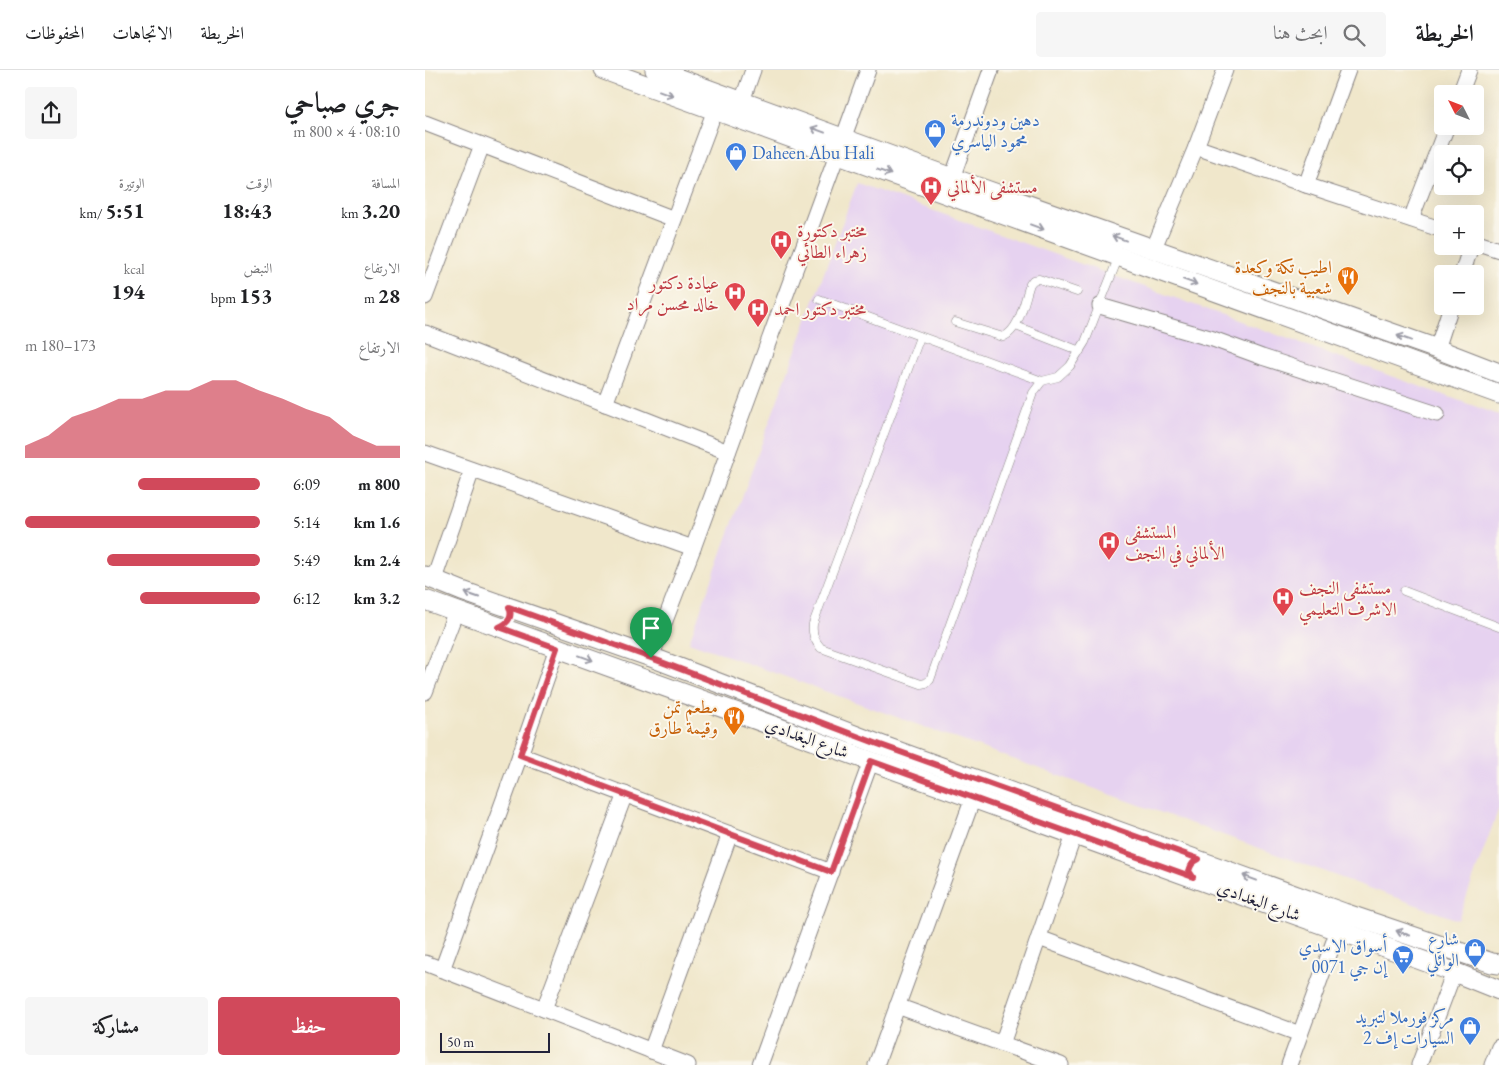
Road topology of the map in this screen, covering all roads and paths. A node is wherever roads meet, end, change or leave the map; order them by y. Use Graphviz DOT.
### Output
graph roads {
  1 [pos="604,70"];
  2 [pos="655,70"];
  3 [pos="753,70"];
  4 [pos="868,70"];
  5 [pos="991,70"];
  6 [pos="1225,70"];
  7 [pos="1348,70"];
  8 [pos="1469,70"];
  9 [pos="1463,85"];
  10 [pos="741,101"];
  11 [pos="715,110"];
  12 [pos="425,124"];
  13 [pos="1444,135"];
  14 [pos="482,146"];
  15 [pos="840,147"];
  16 [pos="1196,147"];
  17 [pos="952,178"];
  18 [pos="1306,185"];
  19 [pos="675,219"];
  20 [pos="1411,219"];
  21 [pos="1434,227"];
  22 [pos="1484,245"];
  23 [pos="1153,250"];
  24 [pos="1499,250"];
  25 [pos="1119,256"];
  26 [pos="1077,292"];
  27 [pos="425,297"];
  28 [pos="819,299"];
  29 [pos="1100,306"];
  30 [pos="1448,315"];
  31 [pos="955,322"];
  32 [pos="1016,326"];
  33 [pos="425,333"];
  34 [pos="920,337"];
  35 [pos="1437,349"];
  36 [pos="1080,350"];
  37 [pos="1499,373"];
  38 [pos="1042,382"];
  39 [pos="1499,394"];
  40 [pos="605,404"];
  41 [pos="1437,414"];
  42 [pos="728,452"];
  43 [pos="425,453"];
  44 [pos="472,470"];
  45 [pos="693,548"];
  46 [pos="429,578"];
  47 [pos="1404,590"];
  48 [pos="425,600"];
  49 [pos="509,607"];
  50 [pos="456,611"];
  51 [pos="533,616"];
  52 [pos="499,627"];
  53 [pos="1499,627"];
  54 [pos="525,636"];
  55 [pos="557,648"];
  56 [pos="651,658"];
  57 [pos="425,692"];
  58 [pos="520,755"];
  59 [pos="871,761"];
  60 [pos="625,794"];
  61 [pos="973,798"];
  62 [pos="729,834"];
  63 [pos="1074,834"];
  64 [pos="1165,847"];
  65 [pos="1199,859"];
  66 [pos="1159,865"];
  67 [pos="831,872"];
  68 [pos="1193,877"];
  69 [pos="1338,930"];
  70 [pos="1039,938"];
  71 [pos="425,963"];
  72 [pos="1499,964"];
  73 [pos="441,970"];
  74 [pos="1454,972"];
  75 [pos="1499,990"];
  76 [pos="897,1006"];
  77 [pos="544,1009"];
  78 [pos="1300,1034"];
  79 [pos="1003,1044"];
  80 [pos="1499,1047"];
  81 [pos="651,1050"];
  82 [pos="1058,1064"];
  83 [pos="688,1065"];
  84 [pos="760,1065"];
  85 [pos="876,1065"];
  86 [pos="1289,1065"];
  87 [pos="1419,1065"];
  88 [pos="1492,1065"];
  1 -- 11 [label="street, one-way"];
  2 -- 10 [label="street"];
  3 -- 10 [label="street"];
  4 -- 15 [label="street"];
  5 -- 17 [label="street"];
  6 -- 16 [label="street"];
  7 -- 18 [label="street"];
  8 -- 9 [label="street"];
  15 -- 10 [label="street, one-way"];
  11 -- 15 [label="street"];
  11 -- 19 [label="street"];
  12 -- 14 [label="street"];
  13 -- 20 [label="street"];
  14 -- 19 [label="street"];
  14 -- 27 [label="street"];
  15 -- 17 [label="street"];
  15 -- 25 [label="street, one-way"];
  15 -- 42 [label="street"];
  16 -- 18 [label="street"];
  16 -- 23 [label="street"];
  23 -- 17 [label="street, one-way"];
  18 -- 20 [label="street"];
  19 -- 40 [label="street"];
  20 -- 21 [label="street"];
  22 -- 24 [label="street"];
  35 -- 23 [label="street, one-way"];
  25 -- 29 [label="lane"];
  25 -- 39 [label="street, one-way"];
  26 -- 32 [label="lane"];
  28 -- 34 [label="lane"];
  29 -- 36 [label="lane"];
  29 -- 41 [label="street"];
  30 -- 35 [label="street"];
  31 -- 32 [label="lane"];
  32 -- 36 [label="lane"];
  33 -- 40 [label="street"];
  34 -- 38 [label="lane"];
  34 -- 38 [label="lane"];
  35 -- 37 [label="street"];
  36 -- 38 [label="lane"];
  40 -- 42 [label="street"];
  42 -- 45 [label="street"];
  43 -- 44 [label="street"];
  44 -- 45 [label="street"];
  44 -- 46 [label="street"];
  45 -- 56 [label="street"];
  49 -- 46 [label="street, شارع البغدادي, one-way"];
  47 -- 53 [label="lane"];
  48 -- 50 [label="street, شارع البغدادي"];
  49 -- 51 [label="street, شارع البغدادي"];
  49 -- 52 [label="street"];
  50 -- 52 [label="street, شارع البغدادي"];
  50 -- 57 [label="street"];
  51 -- 54 [label="street"];
  51 -- 56 [label="street, شارع البغدادي"];
  52 -- 54 [label="street, شارع البغدادي"];
  54 -- 55 [label="street, شارع البغدادي"];
  55 -- 58 [label="street"];
  55 -- 59 [label="street, شارع البغدادي, one-way"];
  56 -- 64 [label="street, شارع البغدادي"];
  58 -- 60 [label="street"];
  58 -- 73 [label="street"];
  59 -- 61 [label="street, شارع البغدادي"];
  59 -- 67 [label="street"];
  60 -- 62 [label="street"];
  60 -- 77 [label="street"];
  61 -- 63 [label="street, شارع البغدادي"];
  61 -- 76 [label="street"];
  62 -- 67 [label="street"];
  62 -- 81 [label="street"];
  63 -- 66 [label="street, شارع البغدادي"];
  63 -- 70 [label="street"];
  64 -- 65 [label="street, شارع البغدادي"];
  64 -- 66 [label="street"];
  65 -- 68 [label="street"];
  72 -- 65 [label="street, شارع البغدادي, one-way"];
  66 -- 68 [label="street, شارع البغدادي"];
  67 -- 84 [label="street"];
  68 -- 69 [label="street, شارع البغدادي"];
  69 -- 74 [label="street, شارع البغدادي"];
  69 -- 78 [label="street"];
  70 -- 78 [label="street"];
  70 -- 79 [label="street"];
  71 -- 73 [label="street"];
  73 -- 77 [label="street"];
  74 -- 75 [label="street, شارع البغدادي"];
  74 -- 87 [label="street"];
  76 -- 79 [label="street"];
  76 -- 85 [label="street"];
  77 -- 81 [label="street"];
  78 -- 86 [label="street"];
  79 -- 82 [label="street"];
  80 -- 88 [label="street"];
  81 -- 83 [label="street"];
}
